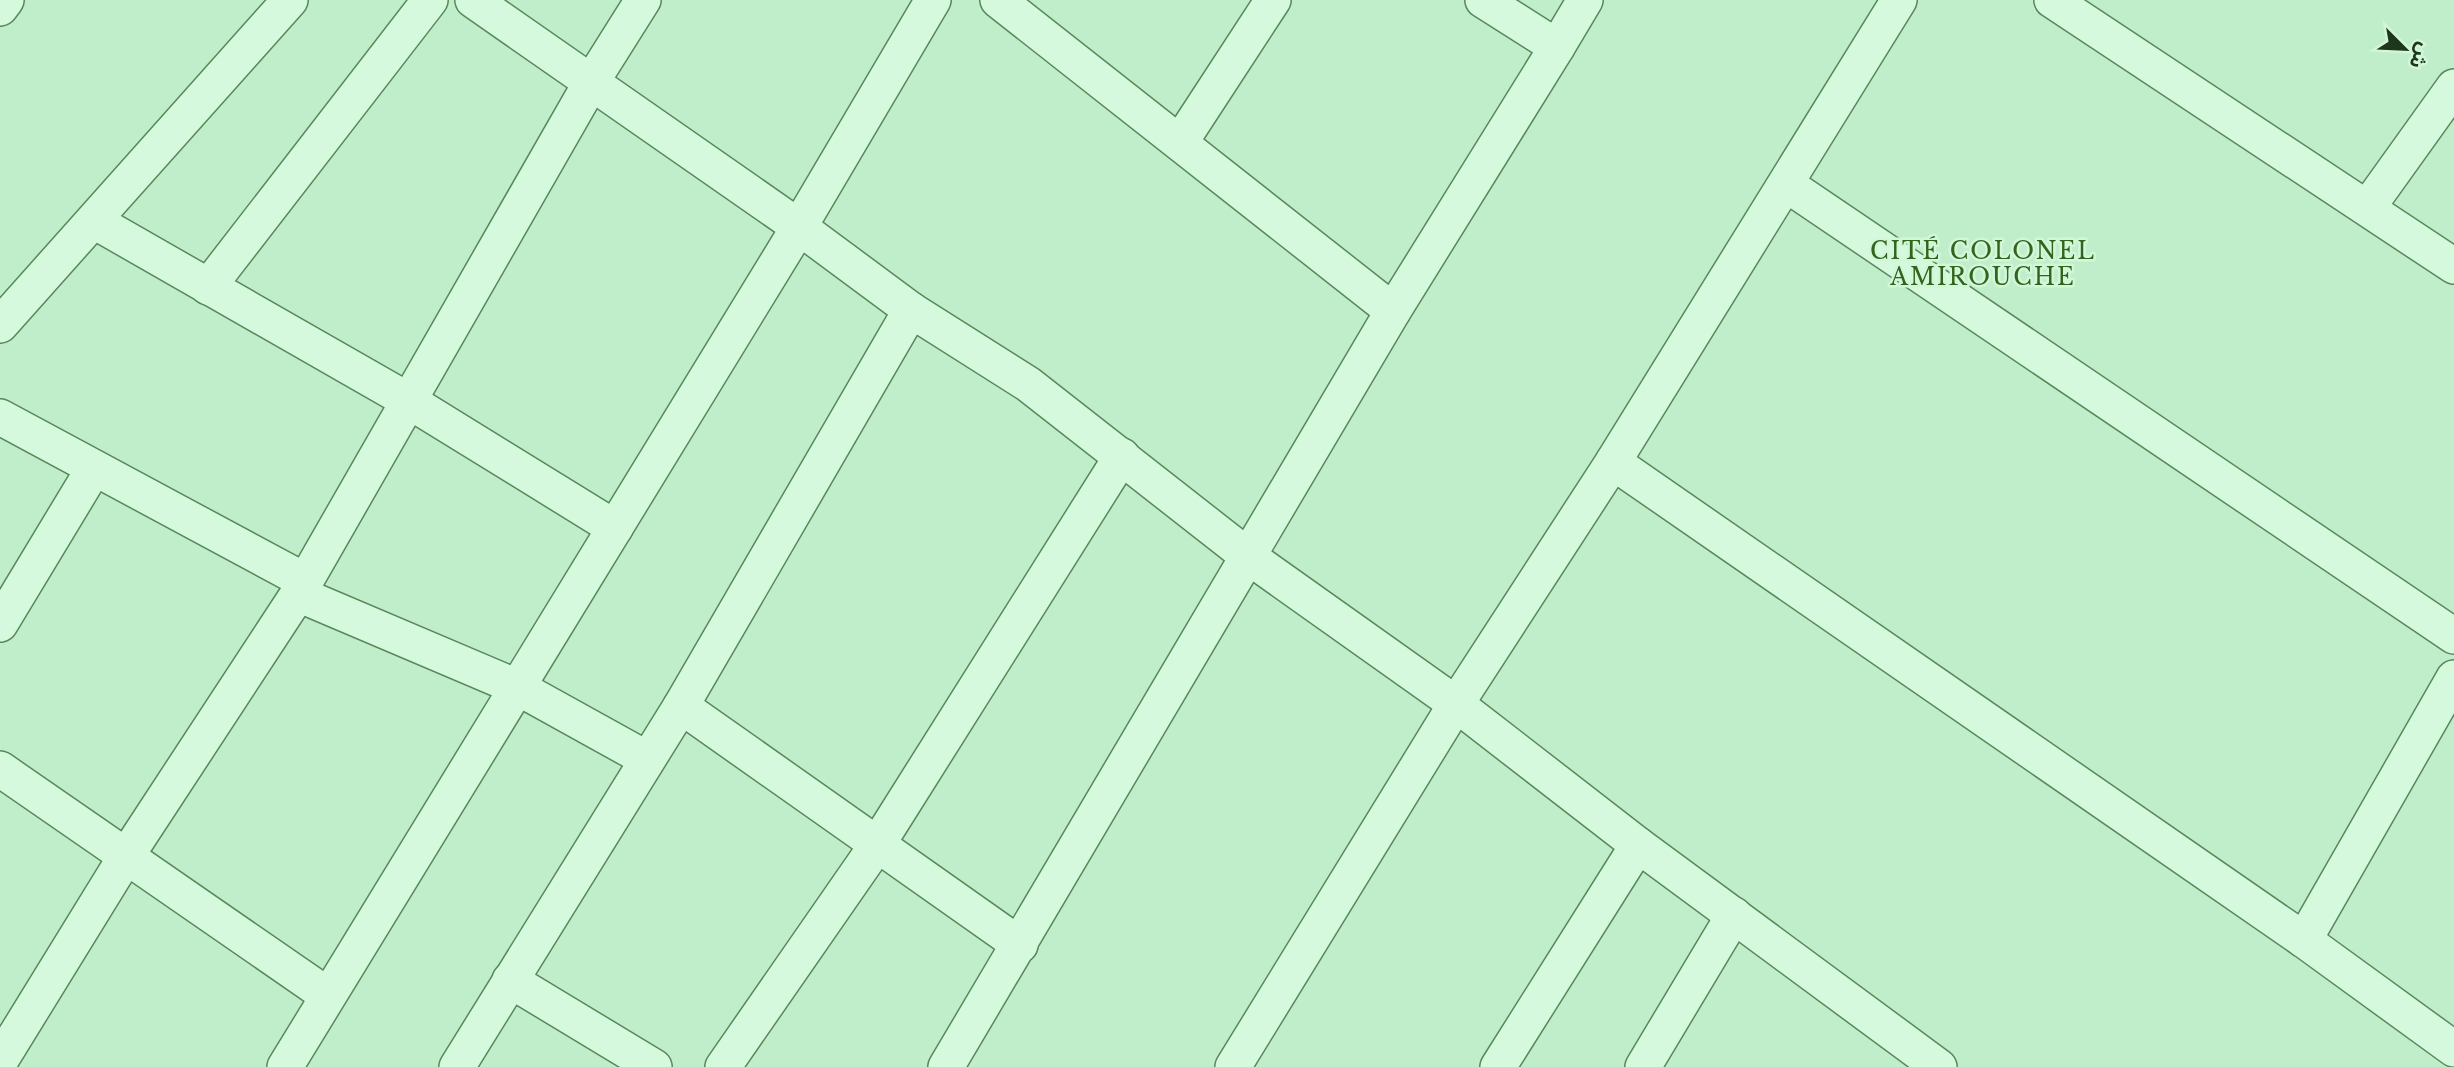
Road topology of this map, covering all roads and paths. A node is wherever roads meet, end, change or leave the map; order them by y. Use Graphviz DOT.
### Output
graph roads {
  1 [pos="6,0"];
  2 [pos="290,0"];
  3 [pos="430,0"];
  4 [pos="473,0"];
  5 [pos="643,0"];
  6 [pos="933,0"];
  7 [pos="998,0"];
  8 [pos="1273,0"];
  9 [pos="1483,0"];
  10 [pos="1585,0"];
  11 [pos="1899,0"];
  12 [pos="2052,0"];
  13 [pos="0,8"];
  14 [pos="1557,47"];
  15 [pos="592,82"];
  16 [pos="2454,87"];
  17 [pos="1181,141"];
  18 [pos="1786,184"];
  19 [pos="2368,208"];
  20 [pos="96,222"];
  21 [pos="799,228"];
  22 [pos="2454,266"];
  23 [pos="208,287"];
  24 [pos="911,310"];
  25 [pos="1393,311"];
  26 [pos="0,325"];
  27 [pos="409,401"];
  28 [pos="0,417"];
  29 [pos="1122,456"];
  30 [pos="1613,462"];
  31 [pos="93,470"];
  32 [pos="615,528"];
  33 [pos="1250,556"];
  34 [pos="302,588"];
  35 [pos="0,624"];
  36 [pos="2454,636"];
  37 [pos="2454,678"];
  38 [pos="517,687"];
  39 [pos="1456,704"];
  40 [pos="681,706"];
  41 [pos="647,759"];
  42 [pos="0,769"];
  43 [pos="877,845"];
  44 [pos="1639,845"];
  45 [pos="125,858"];
  46 [pos="1734,915"];
  47 [pos="2304,940"];
  48 [pos="1020,945"];
  49 [pos="510,980"];
  50 [pos="327,995"];
  51 [pos="2454,1049"];
  52 [pos="0,1061"];
  53 [pos="1927,1063"];
  54 [pos="285,1067"];
  55 [pos="457,1067"];
  56 [pos="654,1067"];
  57 [pos="723,1067"];
  58 [pos="946,1067"];
  59 [pos="1233,1067"];
  60 [pos="1498,1067"];
  61 [pos="1643,1067"];
  1 -- 13 [label="street"];
  2 -- 20 [label="street"];
  3 -- 23 [label="street"];
  4 -- 15 [label="street"];
  5 -- 15 [label="street"];
  6 -- 21 [label="street"];
  7 -- 17 [label="street"];
  8 -- 17 [label="street"];
  9 -- 14 [label="street"];
  10 -- 14 [label="street"];
  11 -- 18 [label="street"];
  12 -- 19 [label="street"];
  14 -- 25 [label="street"];
  15 -- 21 [label="street"];
  15 -- 27 [label="street"];
  16 -- 19 [label="street"];
  17 -- 25 [label="street"];
  18 -- 30 [label="street"];
  18 -- 36 [label="street"];
  19 -- 22 [label="street"];
  20 -- 23 [label="street"];
  20 -- 26 [label="street"];
  21 -- 24 [label="street"];
  21 -- 32 [label="street"];
  23 -- 27 [label="street"];
  24 -- 29 [label="street"];
  24 -- 40 [label="street"];
  25 -- 33 [label="street"];
  27 -- 32 [label="street"];
  27 -- 34 [label="street"];
  28 -- 31 [label="street"];
  29 -- 33 [label="street"];
  29 -- 43 [label="street"];
  30 -- 39 [label="street"];
  30 -- 47 [label="street"];
  31 -- 34 [label="street"];
  31 -- 35 [label="street"];
  32 -- 38 [label="street"];
  33 -- 39 [label="street"];
  33 -- 48 [label="street"];
  34 -- 38 [label="street"];
  34 -- 45 [label="street"];
  37 -- 47 [label="street"];
  38 -- 41 [label="street"];
  38 -- 50 [label="street"];
  39 -- 44 [label="street"];
  39 -- 59 [label="street"];
  40 -- 41 [label="street"];
  40 -- 43 [label="street"];
  41 -- 49 [label="street"];
  42 -- 45 [label="street"];
  43 -- 48 [label="street"];
  43 -- 57 [label="street"];
  44 -- 46 [label="street"];
  44 -- 60 [label="street"];
  45 -- 50 [label="street"];
  45 -- 52 [label="street"];
  46 -- 53 [label="street"];
  46 -- 61 [label="street"];
  47 -- 51 [label="street"];
  48 -- 58 [label="street"];
  49 -- 55 [label="street"];
  49 -- 56 [label="street"];
  50 -- 54 [label="street"];
}
